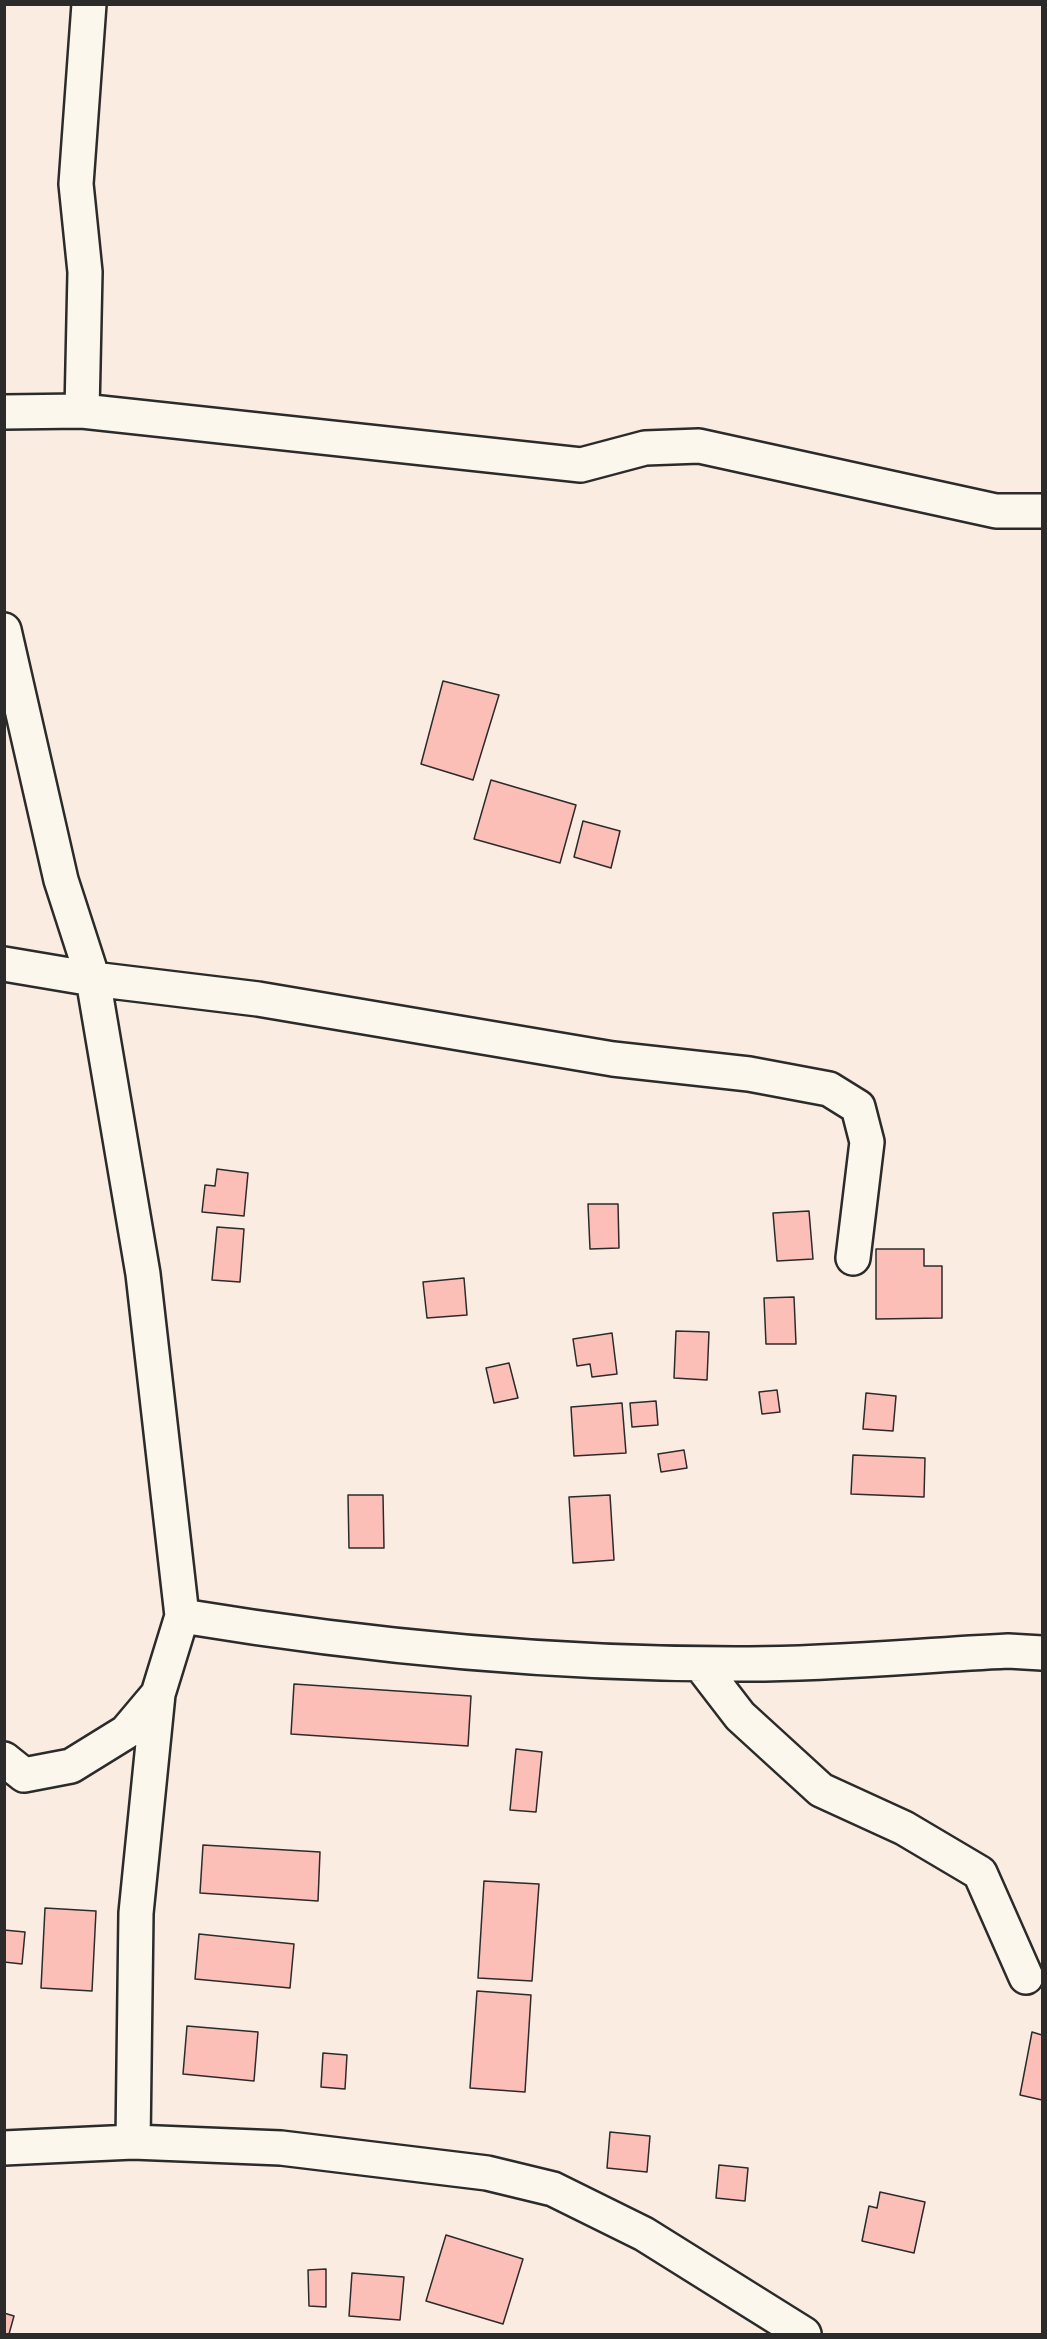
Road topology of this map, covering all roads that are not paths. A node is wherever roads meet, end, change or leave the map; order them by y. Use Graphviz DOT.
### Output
graph roads {
  1 [pos="88,4"];
  2 [pos="82,411"];
  3 [pos="4,412"];
  4 [pos="1042,511"];
  5 [pos="4,630"];
  6 [pos="4,964"];
  7 [pos="93,979"];
  8 [pos="853,1258"];
  9 [pos="182,1616"];
  10 [pos="1042,1653"];
  11 [pos="700,1664"];
  12 [pos="158,1694"];
  13 [pos="4,1758"];
  14 [pos="1026,1977"];
  15 [pos="133,2142"];
  16 [pos="4,2148"];
  17 [pos="804,2334"];
  1 -- 2 [label="street"];
  2 -- 3 [label="street"];
  2 -- 4 [label="street"];
  5 -- 7 [label="street"];
  6 -- 7 [label="street"];
  7 -- 8 [label="street"];
  7 -- 9 [label="street"];
  9 -- 11 [label="street"];
  9 -- 12 [label="street"];
  10 -- 11 [label="street"];
  11 -- 14 [label="street"];
  12 -- 13 [label="street"];
  12 -- 15 [label="street"];
  15 -- 16 [label="street"];
  15 -- 17 [label="street"];
}
